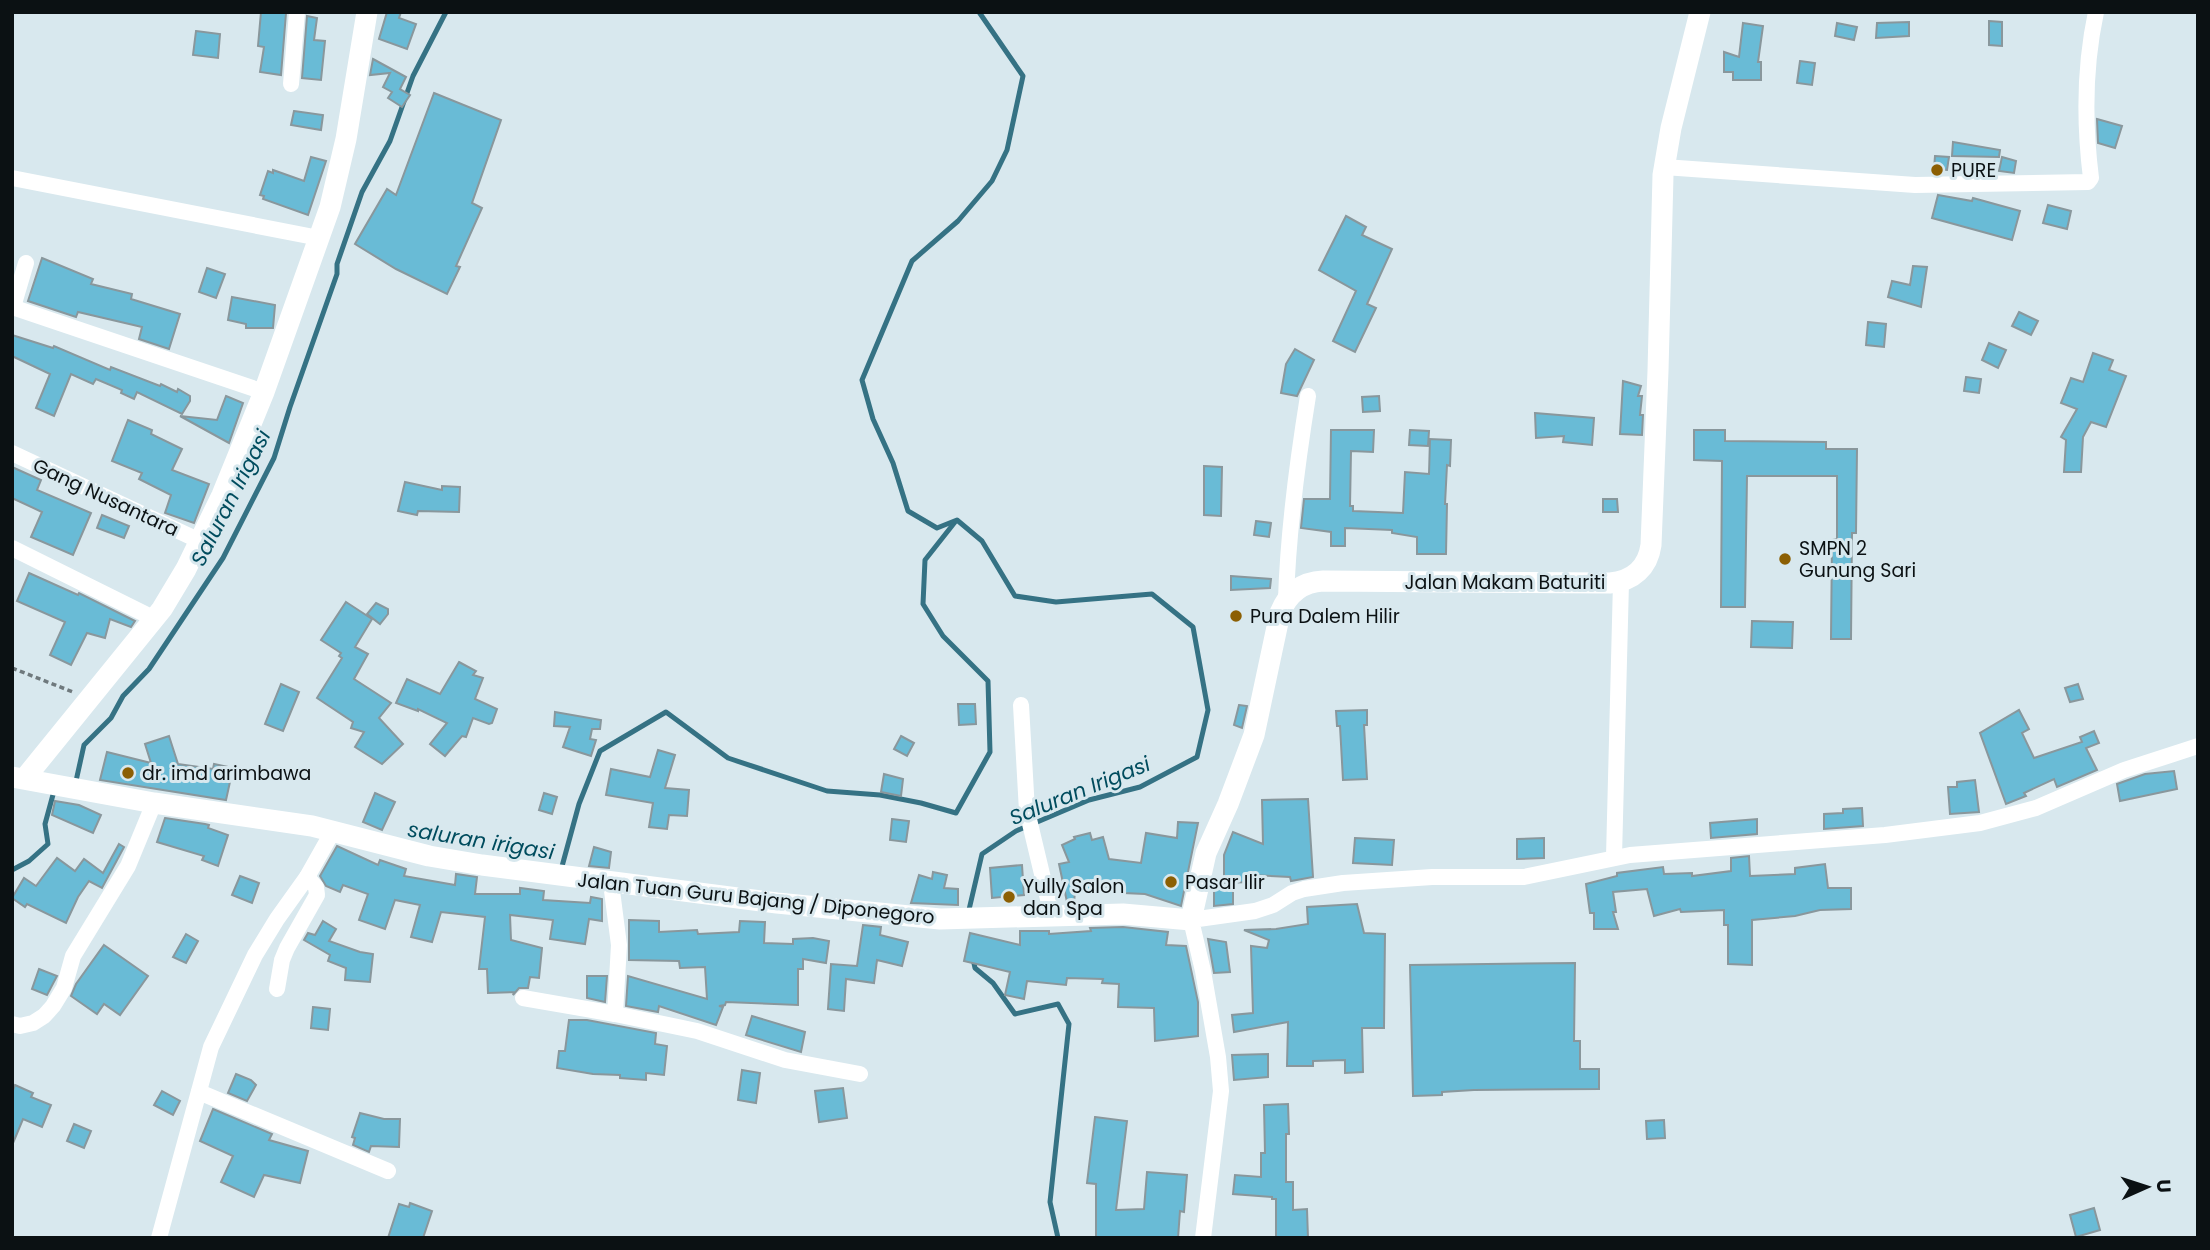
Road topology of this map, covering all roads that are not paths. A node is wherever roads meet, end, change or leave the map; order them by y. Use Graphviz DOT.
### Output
graph roads {
  1 [pos="297,12"];
  2 [pos="367,12"];
  3 [pos="1700,12"];
  4 [pos="2096,12"];
  5 [pos="291,84"];
  6 [pos="1664,167"];
  7 [pos="12,178"];
  8 [pos="319,238"];
  9 [pos="26,263"];
  10 [pos="13,307"];
  11 [pos="264,392"];
  12 [pos="1308,396"];
  13 [pos="12,453"];
  14 [pos="200,541"];
  15 [pos="12,548"];
  16 [pos="1621,582"];
  17 [pos="1286,600"];
  18 [pos="155,618"];
  19 [pos="1021,705"];
  20 [pos="2198,746"];
  21 [pos="17,780"];
  22 [pos="154,803"];
  23 [pos="333,831"];
  24 [pos="1614,857"];
  25 [pos="307,877"];
  26 [pos="611,883"];
  27 [pos="1052,916"];
  28 [pos="1182,919"];
  29 [pos="277,989"];
  30 [pos="523,998"];
  31 [pos="615,1014"];
  32 [pos="12,1024"];
  33 [pos="860,1074"];
  34 [pos="199,1092"];
  35 [pos="388,1171"];
  36 [pos="159,1238"];
  37 [pos="1203,1238"];
  1 -- 5 [label="street"];
  2 -- 8 [label="street"];
  3 -- 6 [label="street, Jalan Makam Baturiti"];
  4 -- 6 [label="street"];
  6 -- 16 [label="street, Jalan Makam Baturiti"];
  7 -- 8 [label="street"];
  8 -- 11 [label="street"];
  9 -- 10 [label="street"];
  10 -- 11 [label="street"];
  11 -- 14 [label="street"];
  12 -- 17 [label="street"];
  13 -- 14 [label="street, Gang Nusantara"];
  14 -- 18 [label="street"];
  15 -- 18 [label="street"];
  16 -- 17 [label="street, Jalan Makam Baturiti"];
  16 -- 24 [label="street"];
  17 -- 28 [label="street"];
  18 -- 21 [label="street"];
  19 -- 27 [label="street"];
  20 -- 24 [label="street"];
  21 -- 22 [label="street, Jalan Tuan Guru Bajang / Diponegoro"];
  22 -- 23 [label="street, Jalan Tuan Guru Bajang / Diponegoro"];
  22 -- 32 [label="street"];
  23 -- 25 [label="street"];
  23 -- 26 [label="street, Jalan Tuan Guru Bajang / Diponegoro"];
  24 -- 28 [label="street"];
  25 -- 29 [label="street"];
  25 -- 34 [label="street"];
  26 -- 27 [label="street, Jalan Tuan Guru Bajang / Diponegoro"];
  26 -- 31 [label="street"];
  27 -- 28 [label="street, Jalan Tuan Guru Bajang / Diponegoro"];
  28 -- 37 [label="street"];
  30 -- 31 [label="street"];
  31 -- 33 [label="street"];
  34 -- 35 [label="street"];
  34 -- 36 [label="street"];
}
